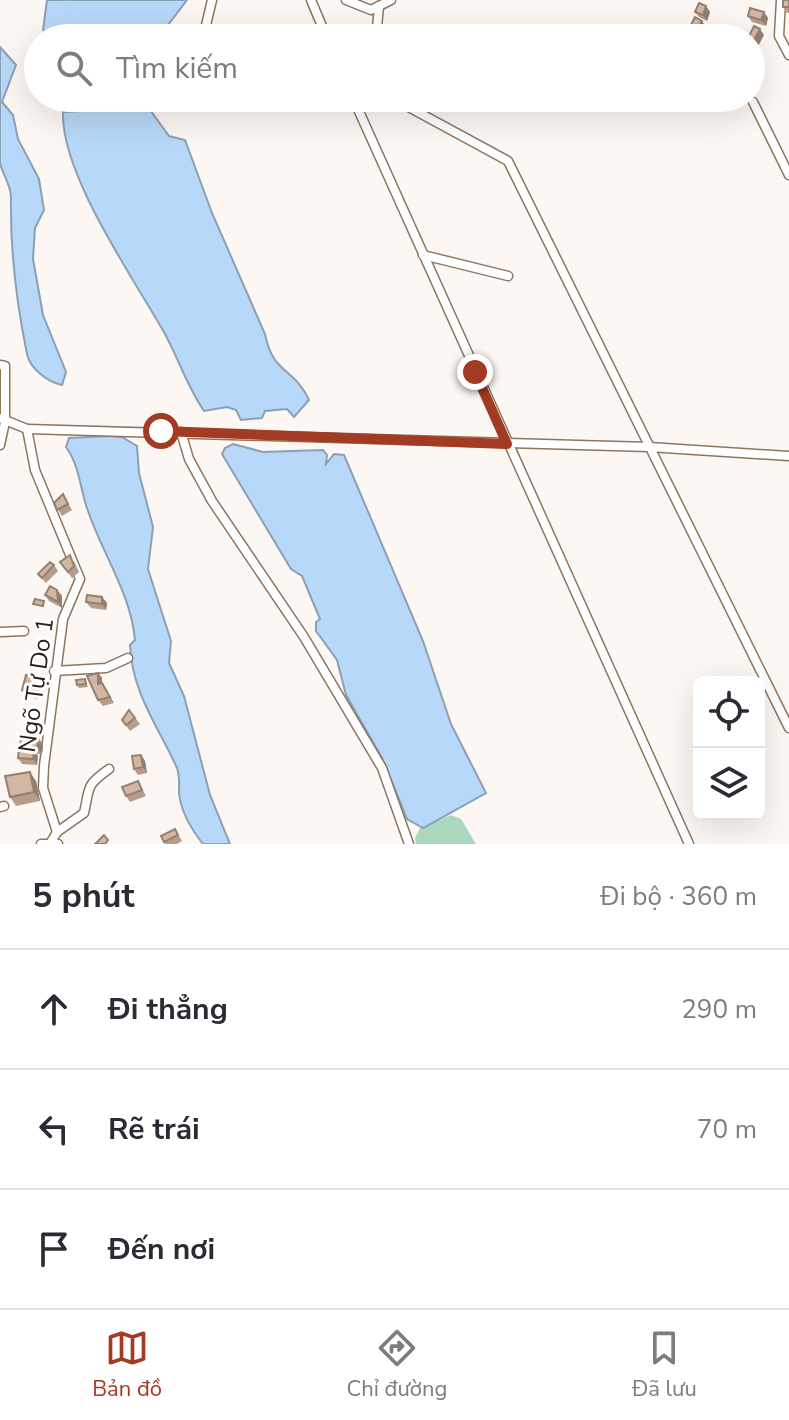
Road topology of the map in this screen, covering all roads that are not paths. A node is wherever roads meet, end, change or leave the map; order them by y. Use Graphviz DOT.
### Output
graph roads {
  1 [pos="212,0"];
  2 [pos="311,0"];
  3 [pos="346,0"];
  4 [pos="391,0"];
  5 [pos="781,0"];
  6 [pos="379,6"];
  7 [pos="206,24"];
  8 [pos="321,24"];
  9 [pos="377,24"];
  10 [pos="789,55"];
  11 [pos="359,112"];
  12 [pos="418,112"];
  13 [pos="758,112"];
  14 [pos="789,175"];
  15 [pos="422,255"];
  16 [pos="508,276"];
  17 [pos="0,365"];
  18 [pos="3,420"];
  19 [pos="27,429"];
  20 [pos="181,432"];
  21 [pos="507,444"];
  22 [pos="0,445"];
  23 [pos="649,447"];
  24 [pos="789,456"];
  25 [pos="24,631"];
  26 [pos="0,632"];
  27 [pos="128,658"];
  28 [pos="54,671"];
  29 [pos="789,728"];
  30 [pos="109,769"];
  31 [pos="57,832"];
  32 [pos="50,843"];
  33 [pos="409,844"];
  34 [pos="689,844"];
  1 -- 7 [label="street"];
  2 -- 8 [label="street"];
  3 -- 6 [label="street"];
  4 -- 6 [label="street"];
  5 -- 10 [label="street"];
  6 -- 9 [label="street"];
  11 -- 15 [label="street"];
  12 -- 23 [label="street"];
  13 -- 14 [label="street"];
  15 -- 16 [label="street"];
  15 -- 21 [label="street"];
  17 -- 18 [label="street"];
  18 -- 19 [label="street"];
  18 -- 22 [label="street"];
  19 -- 20 [label="street"];
  19 -- 28 [label="street, Ngõ Tự Do 1"];
  20 -- 21 [label="street"];
  20 -- 33 [label="street"];
  21 -- 23 [label="street"];
  21 -- 34 [label="street"];
  23 -- 24 [label="street"];
  23 -- 29 [label="street"];
  25 -- 26 [label="street"];
  27 -- 28 [label="street"];
  28 -- 31 [label="street, Ngõ Tự Do 1"];
  30 -- 31 [label="street"];
  31 -- 32 [label="street"];
}
